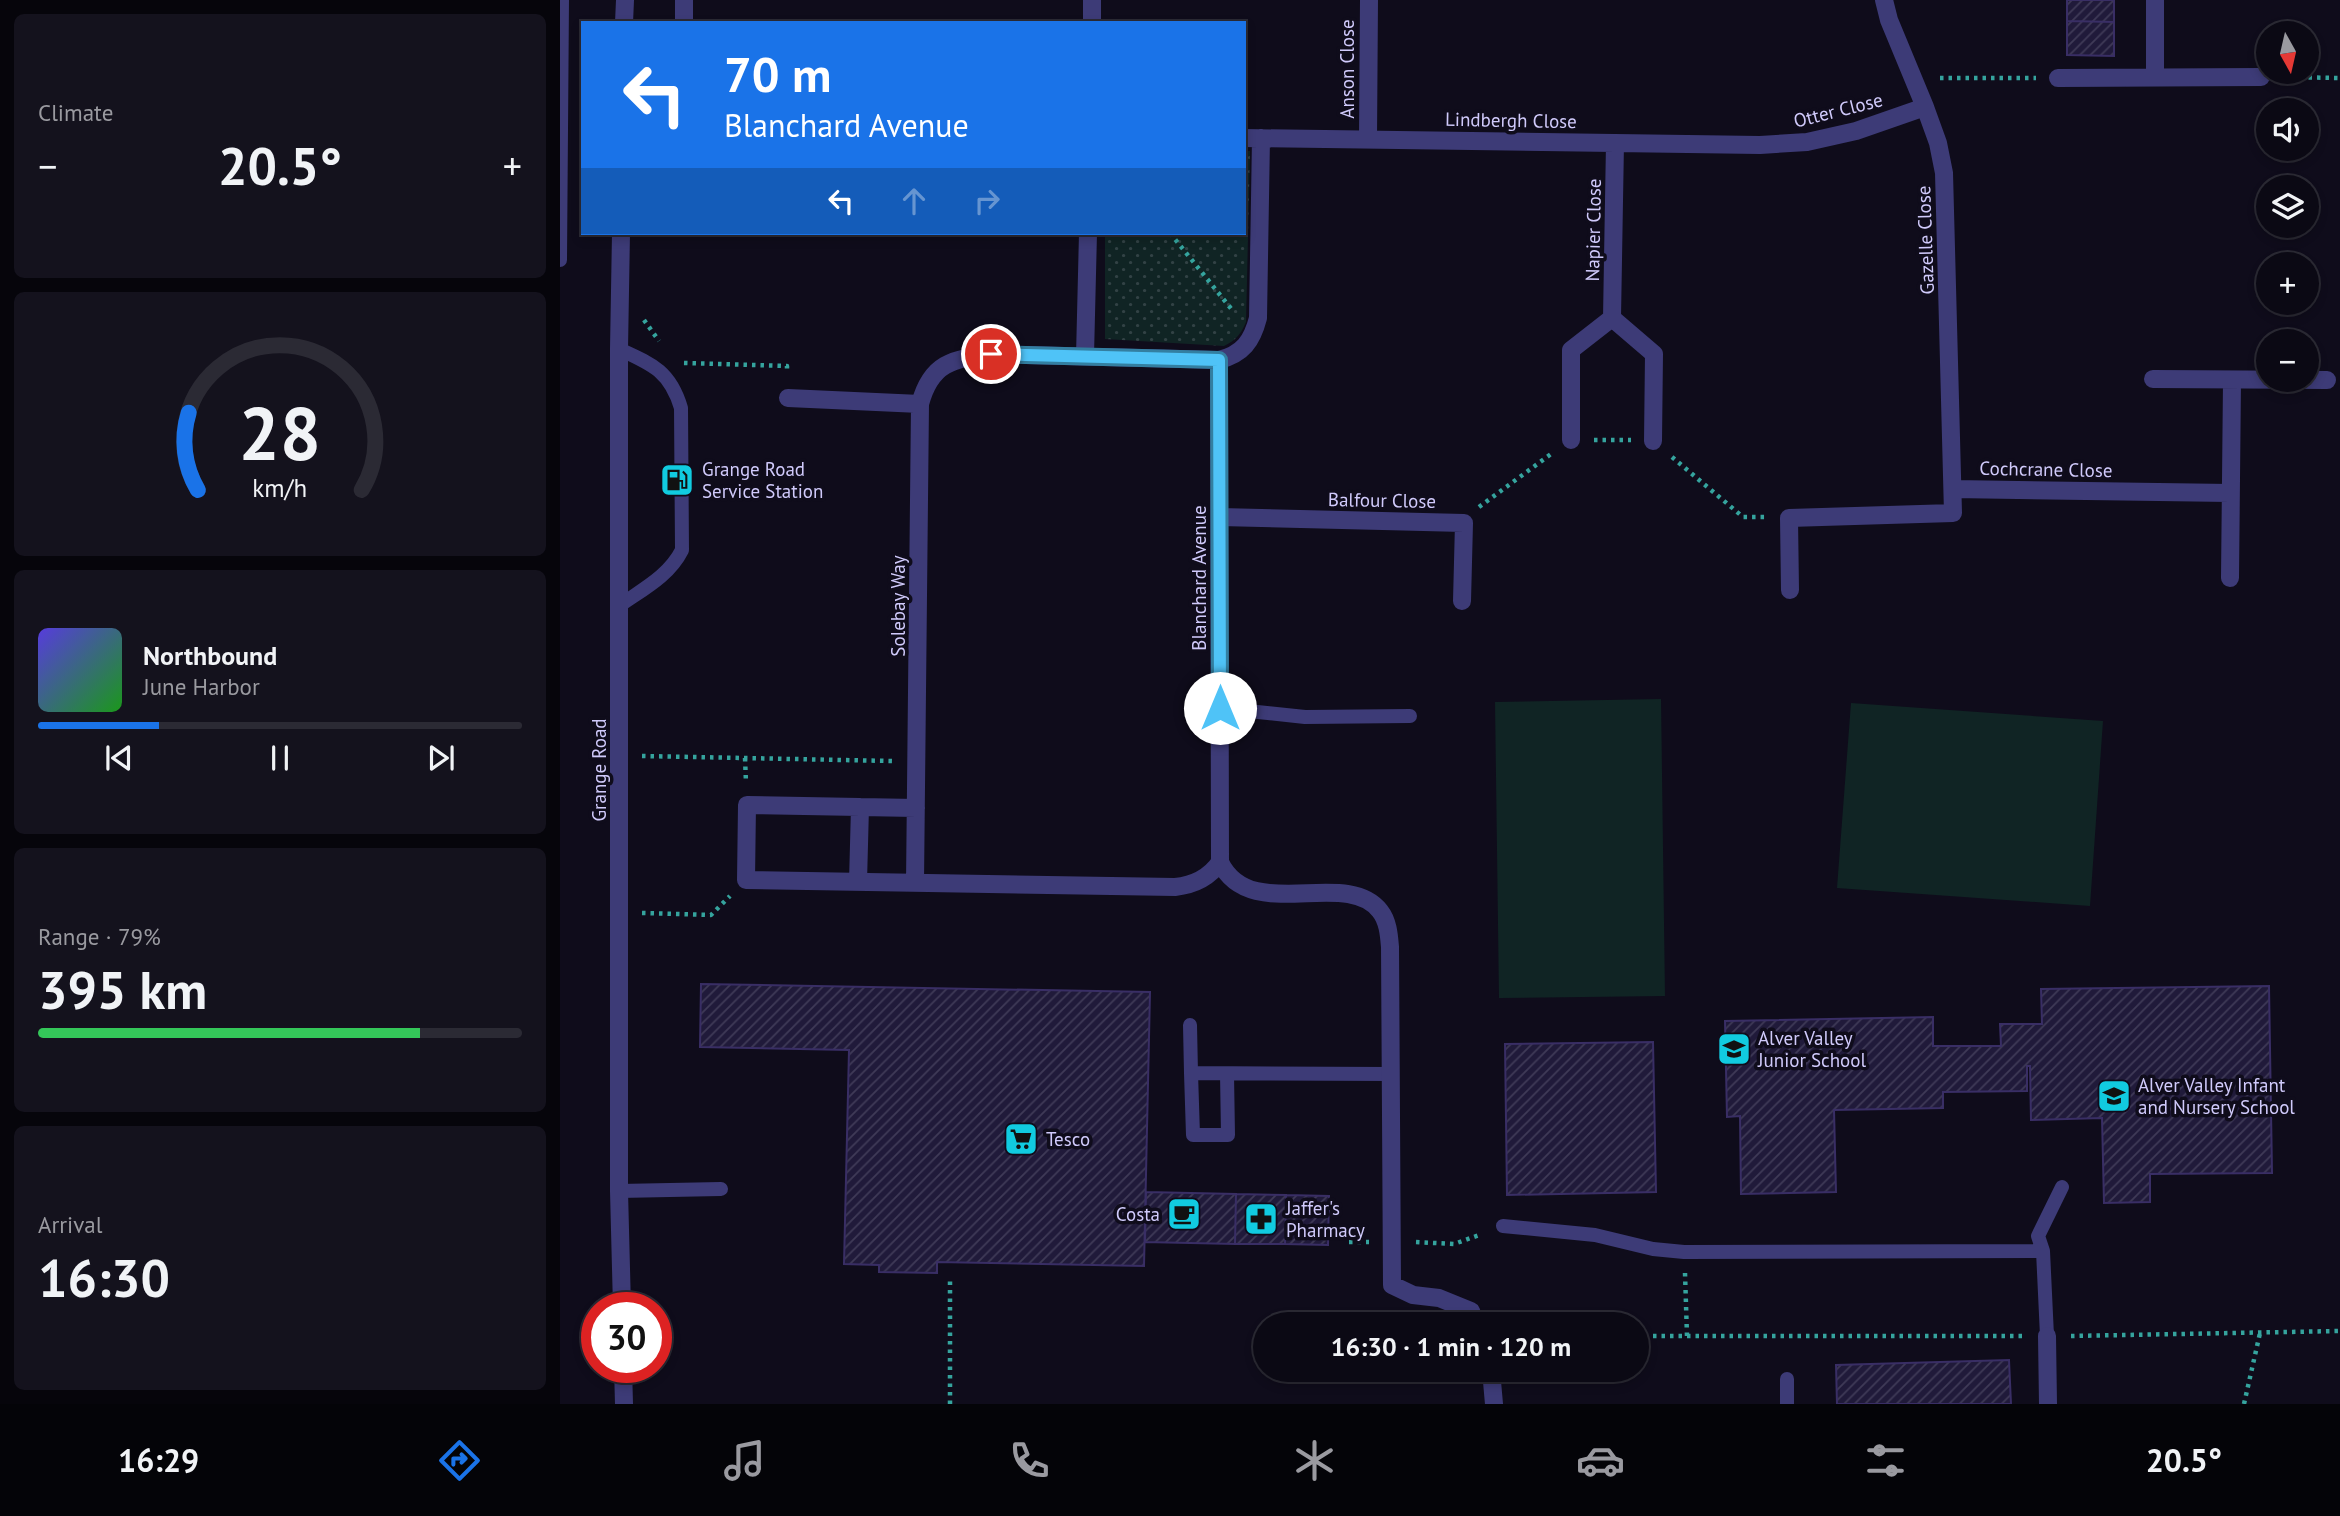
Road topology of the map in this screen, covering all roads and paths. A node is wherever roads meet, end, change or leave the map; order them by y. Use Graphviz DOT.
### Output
graph roads {
  1 [pos="562,0"];
  2 [pos="625,0"];
  3 [pos="684,0"];
  4 [pos="1092,0"];
  5 [pos="1369,0"];
  6 [pos="1884,0"];
  7 [pos="2155,0"];
  8 [pos="624,21"];
  9 [pos="684,21"];
  10 [pos="1092,21"];
  11 [pos="2155,76"];
  12 [pos="1913,78"];
  13 [pos="2058,78"];
  14 [pos="2256,78"];
  15 [pos="2319,78"];
  16 [pos="2340,78"];
  17 [pos="1925,107"];
  18 [pos="1253,138"];
  19 [pos="1368,139"];
  20 [pos="1615,143"];
  21 [pos="1760,145"];
  22 [pos="621,235"];
  23 [pos="1088,235"];
  24 [pos="1172,235"];
  25 [pos="560,261"];
  26 [pos="1612,318"];
  27 [pos="619,323"];
  28 [pos="1253,336"];
  29 [pos="619,349"];
  30 [pos="666,352"];
  31 [pos="1085,356"];
  32 [pos="1219,360"];
  33 [pos="673,363"];
  34 [pos="2153,379"];
  35 [pos="2327,380"];
  36 [pos="2232,381"];
  37 [pos="788,398"];
  38 [pos="920,404"];
  39 [pos="1571,440"];
  40 [pos="1653,440"];
  41 [pos="1953,489"];
  42 [pos="2230,493"];
  43 [pos="1220,517"];
  44 [pos="1789,518"];
  45 [pos="1464,523"];
  46 [pos="2230,578"];
  47 [pos="1790,590"];
  48 [pos="1462,601"];
  49 [pos="619,606"];
  50 [pos="1220,708"];
  51 [pos="1410,716"];
  52 [pos="621,756"];
  53 [pos="894,761"];
  54 [pos="860,807"];
  55 [pos="916,808"];
  56 [pos="1220,862"];
  57 [pos="746,880"];
  58 [pos="858,882"];
  59 [pos="915,883"];
  60 [pos="620,913"];
  61 [pos="1190,1025"];
  62 [pos="1191,1073"];
  63 [pos="1227,1074"];
  64 [pos="1391,1074"];
  65 [pos="2062,1187"];
  66 [pos="721,1189"];
  67 [pos="619,1191"];
  68 [pos="1503,1226"];
  69 [pos="1391,1241"];
  70 [pos="1349,1242"];
  71 [pos="2043,1251"];
  72 [pos="1684,1252"];
  73 [pos="950,1277"];
  74 [pos="622,1292"];
  75 [pos="1471,1312"];
  76 [pos="2340,1331"];
  77 [pos="2260,1333"];
  78 [pos="1649,1336"];
  79 [pos="1687,1336"];
  80 [pos="2047,1336"];
  81 [pos="1787,1379"];
  82 [pos="1492,1382"];
  83 [pos="624,1383"];
  84 [pos="624,1404"];
  85 [pos="950,1404"];
  86 [pos="1494,1404"];
  87 [pos="1787,1404"];
  88 [pos="2048,1404"];
  89 [pos="2244,1404"];
  1 -- 25 [label="lane"];
  2 -- 8 [label="street"];
  3 -- 9 [label="street"];
  4 -- 10 [label="street"];
  5 -- 19 [label="street, Anson Close"];
  6 -- 12 [label="street, Gazelle Close"];
  7 -- 11 [label="street"];
  11 -- 13 [label="street"];
  11 -- 14 [label="street"];
  12 -- 13 [label="path"];
  12 -- 17 [label="street, Gazelle Close"];
  15 -- 16 [label="path"];
  17 -- 21 [label="street, Otter Close"];
  17 -- 41 [label="street, Gazelle Close"];
  18 -- 19 [label="street, Lindbergh Close"];
  18 -- 28 [label="street, Lindbergh Close"];
  19 -- 20 [label="street, Lindbergh Close"];
  20 -- 21 [label="street, Lindbergh Close"];
  20 -- 26 [label="street, Napier Close"];
  22 -- 27 [label="street, Grange Road"];
  23 -- 31 [label="street"];
  24 -- 28 [label="path"];
  26 -- 39 [label="street"];
  26 -- 40 [label="street"];
  27 -- 29 [label="street, Grange Road"];
  27 -- 30 [label="path"];
  28 -- 32 [label="street"];
  29 -- 49 [label="street, Grange Road"];
  29 -- 49 [label="lane"];
  31 -- 32 [label="street"];
  31 -- 38 [label="street, Solebay Way"];
  32 -- 43 [label="street, Blanchard Avenue"];
  33 -- 37 [label="path"];
  34 -- 36 [label="street"];
  35 -- 36 [label="street"];
  36 -- 42 [label="street"];
  37 -- 38 [label="street"];
  38 -- 55 [label="street, Solebay Way"];
  39 -- 40 [label="path"];
  39 -- 45 [label="path"];
  40 -- 44 [label="path"];
  41 -- 42 [label="street, Cochcrane Close"];
  41 -- 44 [label="street, Cochcrane Close"];
  42 -- 46 [label="street"];
  43 -- 45 [label="street, Balfour Close"];
  43 -- 50 [label="street, Blanchard Avenue"];
  44 -- 47 [label="street"];
  45 -- 48 [label="street"];
  49 -- 52 [label="street, Grange Road"];
  50 -- 51 [label="lane"];
  50 -- 56 [label="street, Blanchard Avenue"];
  52 -- 53 [label="path"];
  52 -- 60 [label="street, Grange Road"];
  54 -- 55 [label="street"];
  54 -- 57 [label="street"];
  54 -- 58 [label="street"];
  55 -- 59 [label="street, Solebay Way"];
  56 -- 59 [label="street"];
  56 -- 64 [label="street"];
  57 -- 58 [label="street"];
  57 -- 60 [label="path"];
  58 -- 59 [label="street"];
  60 -- 67 [label="street, Grange Road"];
  61 -- 62 [label="lane"];
  62 -- 63 [label="lane"];
  62 -- 63 [label="lane"];
  63 -- 64 [label="lane"];
  64 -- 69 [label="street"];
  65 -- 71 [label="lane"];
  66 -- 67 [label="lane"];
  67 -- 74 [label="street, Grange Road"];
  68 -- 69 [label="path"];
  68 -- 72 [label="lane"];
  69 -- 70 [label="path"];
  69 -- 75 [label="street"];
  71 -- 72 [label="lane"];
  71 -- 80 [label="lane"];
  72 -- 79 [label="path"];
  73 -- 85 [label="path"];
  76 -- 77 [label="path"];
  77 -- 80 [label="path"];
  77 -- 89 [label="path"];
  78 -- 79 [label="path"];
  79 -- 80 [label="path"];
  80 -- 88 [label="street"];
  81 -- 87 [label="lane"];
  82 -- 86 [label="street"];
  83 -- 84 [label="street"];
}
